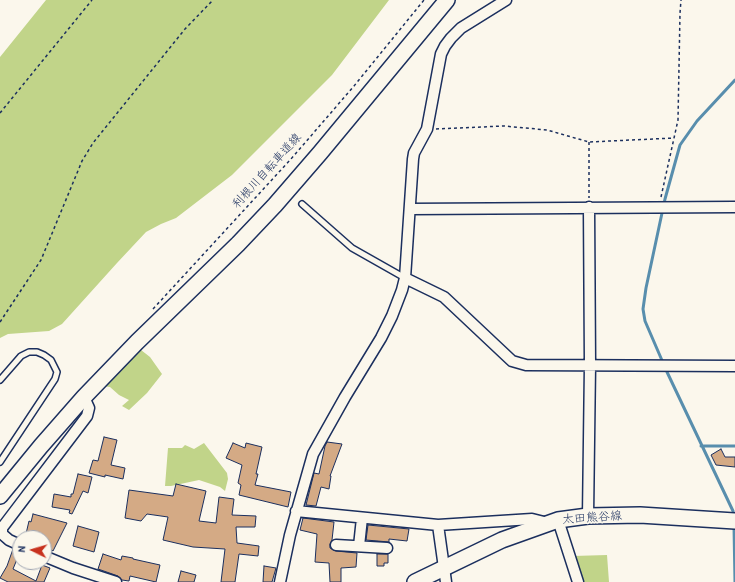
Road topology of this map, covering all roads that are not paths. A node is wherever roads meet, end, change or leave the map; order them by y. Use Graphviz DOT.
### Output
graph roads {
  1 [pos="447,0"];
  2 [pos="506,0"];
  3 [pos="302,204"];
  4 [pos="589,207"];
  5 [pos="735,207"];
  6 [pos="410,209"];
  7 [pos="405,278"];
  8 [pos="590,365"];
  9 [pos="735,366"];
  10 [pos="0,380"];
  11 [pos="84,397"];
  12 [pos="0,462"];
  13 [pos="0,496"];
  14 [pos="296,511"];
  15 [pos="588,516"];
  16 [pos="362,518"];
  17 [pos="735,521"];
  18 [pos="553,522"];
  19 [pos="438,525"];
  20 [pos="12,542"];
  21 [pos="336,545"];
  22 [pos="359,546"];
  23 [pos="387,548"];
  24 [pos="52,559"];
  25 [pos="445,575"];
  26 [pos="116,582"];
  27 [pos="280,582"];
  28 [pos="415,582"];
  29 [pos="578,582"];
  1 -- 11 [label="street"];
  2 -- 6 [label="street"];
  3 -- 7 [label="lane"];
  4 -- 5 [label="street"];
  4 -- 6 [label="street"];
  4 -- 8 [label="street"];
  6 -- 7 [label="street"];
  7 -- 8 [label="street"];
  7 -- 14 [label="street"];
  8 -- 9 [label="street"];
  8 -- 15 [label="street"];
  10 -- 12 [label="lane"];
  11 -- 13 [label="street"];
  11 -- 20 [label="street"];
  14 -- 16 [label="street"];
  14 -- 27 [label="street"];
  15 -- 17 [label="street, 太田熊谷線"];
  15 -- 18 [label="street, 太田熊谷線"];
  16 -- 19 [label="street"];
  16 -- 22 [label="street"];
  18 -- 19 [label="street"];
  18 -- 25 [label="street, 太田熊谷線"];
  18 -- 29 [label="street"];
  19 -- 25 [label="street"];
  21 -- 22 [label="street"];
  22 -- 23 [label="street"];
  24 -- 26 [label="street"];
  25 -- 28 [label="street, 太田熊谷線"];
}
